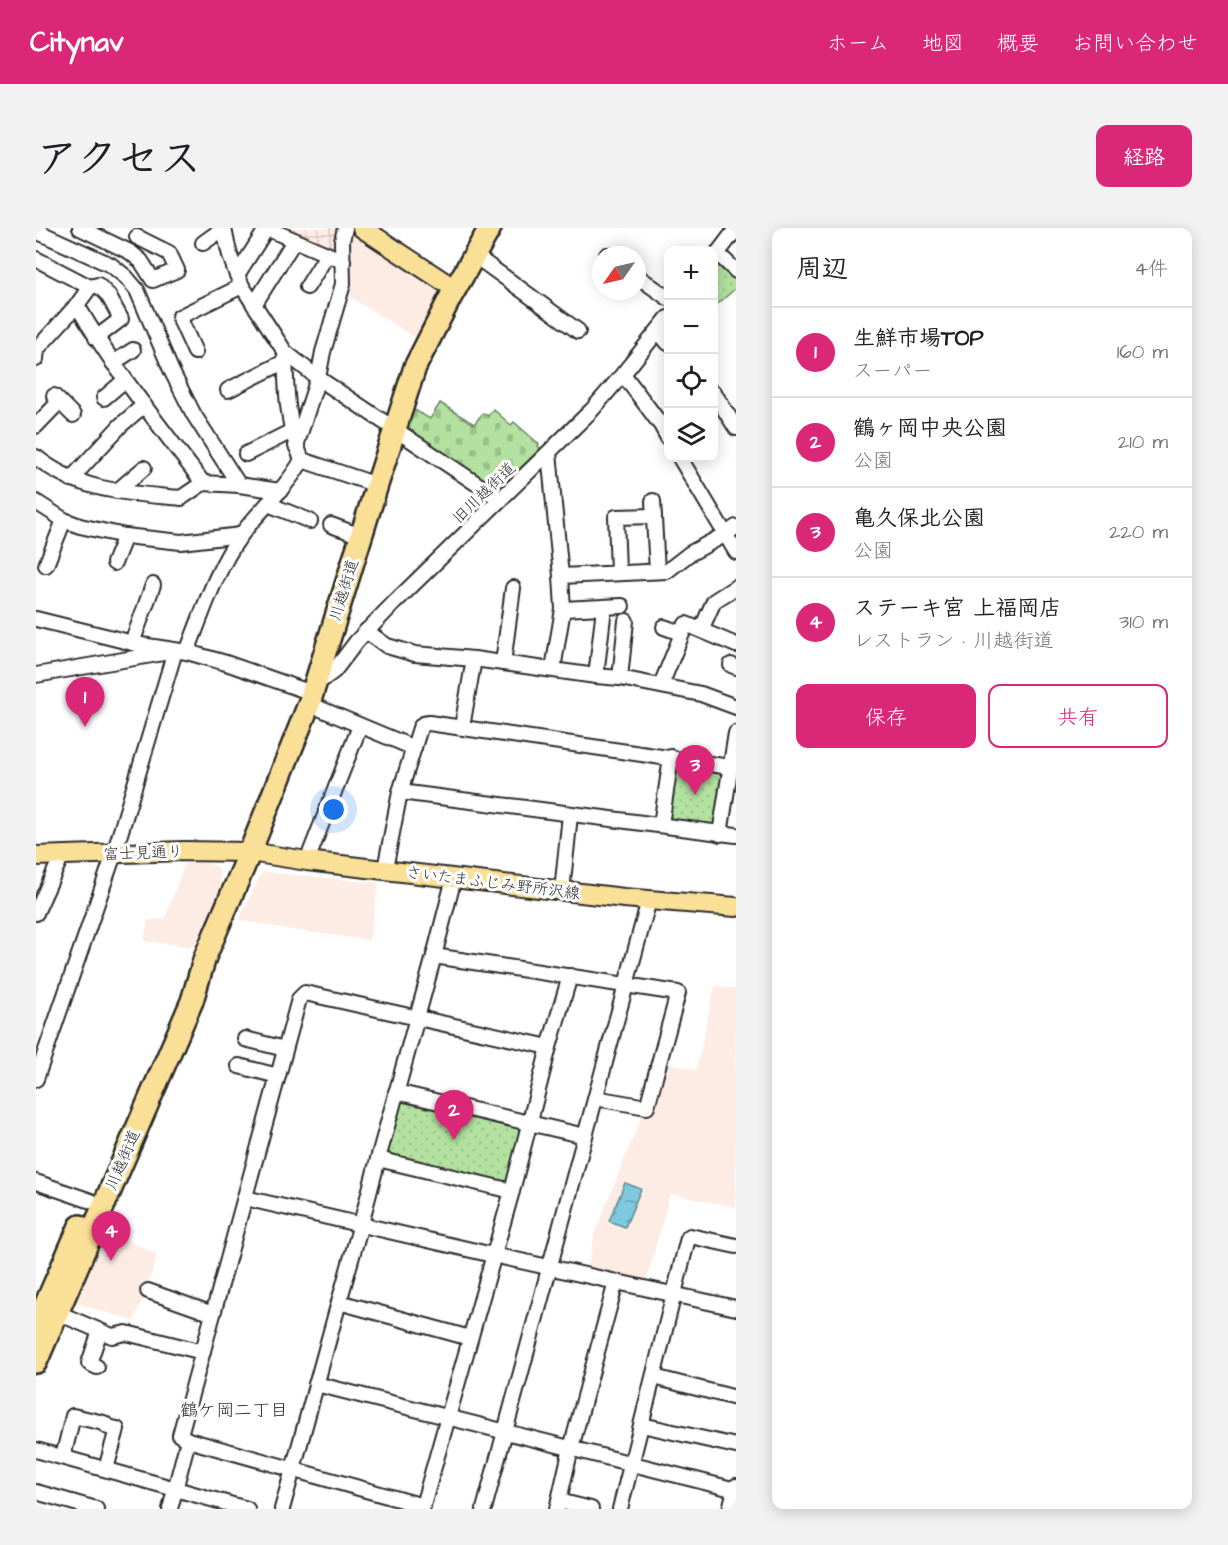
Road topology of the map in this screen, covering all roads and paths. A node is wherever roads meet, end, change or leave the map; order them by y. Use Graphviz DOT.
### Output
graph roads {
  1 [pos="80,228"];
  2 [pos="224,228"];
  3 [pos="267,228"];
  4 [pos="345,228"];
  5 [pos="362,228"];
  6 [pos="490,228"];
  7 [pos="736,229"];
  8 [pos="36,231"];
  9 [pos="139,233"];
  10 [pos="294,241"];
  11 [pos="203,243"];
  12 [pos="718,251"];
  13 [pos="130,252"];
  14 [pos="327,255"];
  15 [pos="474,255"];
  16 [pos="718,257"];
  17 [pos="36,259"];
  18 [pos="343,261"];
  19 [pos="736,271"];
  20 [pos="240,280"];
  21 [pos="646,282"];
  22 [pos="90,287"];
  23 [pos="307,287"];
  24 [pos="455,289"];
  25 [pos="664,295"];
  26 [pos="254,304"];
  27 [pos="77,305"];
  28 [pos="664,324"];
  29 [pos="578,331"];
  30 [pos="658,331"];
  31 [pos="96,338"];
  32 [pos="664,338"];
  33 [pos="133,350"];
  34 [pos="195,352"];
  35 [pos="286,357"];
  36 [pos="36,359"];
  37 [pos="113,363"];
  38 [pos="623,374"];
  39 [pos="318,378"];
  40 [pos="125,380"];
  41 [pos="228,390"];
  42 [pos="104,398"];
  43 [pos="718,399"];
  44 [pos="144,405"];
  45 [pos="73,415"];
  46 [pos="36,426"];
  47 [pos="736,428"];
  48 [pos="292,430"];
  49 [pos="396,430"];
  50 [pos="664,430"];
  51 [pos="296,446"];
  52 [pos="549,453"];
  53 [pos="246,454"];
  54 [pos="36,457"];
  55 [pos="302,460"];
  56 [pos="683,462"];
  57 [pos="144,468"];
  58 [pos="71,479"];
  59 [pos="203,483"];
  60 [pos="377,485"];
  61 [pos="239,486"];
  62 [pos="117,491"];
  63 [pos="280,491"];
  64 [pos="501,500"];
  65 [pos="653,501"];
  66 [pos="36,502"];
  67 [pos="268,504"];
  68 [pos="654,516"];
  69 [pos="64,519"];
  70 [pos="310,521"];
  71 [pos="331,525"];
  72 [pos="731,530"];
  73 [pos="241,535"];
  74 [pos="125,536"];
  75 [pos="361,536"];
  76 [pos="736,552"];
  77 [pos="114,563"];
  78 [pos="46,565"];
  79 [pos="653,575"];
  80 [pos="561,576"];
  81 [pos="618,577"];
  82 [pos="153,585"];
  83 [pos="736,587"];
  84 [pos="513,588"];
  85 [pos="622,606"];
  86 [pos="604,608"];
  87 [pos="563,609"];
  88 [pos="36,618"];
  89 [pos="626,621"];
  90 [pos="664,627"];
  91 [pos="701,630"];
  92 [pos="366,631"];
  93 [pos="681,633"];
  94 [pos="132,643"];
  95 [pos="736,645"];
  96 [pos="181,651"];
  97 [pos="474,659"];
  98 [pos="503,663"];
  99 [pos="553,669"];
  100 [pos="36,675"];
  101 [pos="596,676"];
  102 [pos="620,678"];
  103 [pos="662,685"];
  104 [pos="312,694"];
  105 [pos="736,707"];
  106 [pos="360,726"];
  107 [pos="462,727"];
  108 [pos="736,733"];
  109 [pos="414,748"];
  110 [pos="671,757"];
  111 [pos="730,767"];
  112 [pos="400,792"];
  113 [pos="570,815"];
  114 [pos="661,825"];
  115 [pos="720,834"];
  116 [pos="736,835"];
  117 [pos="250,852"];
  118 [pos="114,854"];
  119 [pos="62,855"];
  120 [pos="36,856"];
  121 [pos="307,861"];
  122 [pos="385,869"];
  123 [pos="454,878"];
  124 [pos="562,891"];
  125 [pos="649,900"];
  126 [pos="736,907"];
  127 [pos="36,914"];
  128 [pos="435,956"];
  129 [pos="205,957"];
  130 [pos="570,976"];
  131 [pos="626,985"];
  132 [pos="417,1019"];
  133 [pos="245,1039"];
  134 [pos="549,1047"];
  135 [pos="285,1049"];
  136 [pos="239,1066"];
  137 [pos="278,1076"];
  138 [pos="36,1079"];
  139 [pos="396,1092"];
  140 [pos="595,1098"];
  141 [pos="529,1122"];
  142 [pos="585,1136"];
  143 [pos="378,1159"];
  144 [pos="36,1182"];
  145 [pos="512,1191"];
  146 [pos="245,1198"];
  147 [pos="90,1201"];
  148 [pos="362,1224"];
  149 [pos="736,1246"];
  150 [pos="493,1255"];
  151 [pos="550,1267"];
  152 [pos="616,1282"];
  153 [pos="148,1291"];
  154 [pos="673,1294"];
  155 [pos="339,1302"];
  156 [pos="736,1308"];
  157 [pos="58,1313"];
  158 [pos="213,1314"];
  159 [pos="36,1326"];
  160 [pos="100,1331"];
  161 [pos="470,1338"];
  162 [pos="203,1352"];
  163 [pos="36,1362"];
  164 [pos="97,1367"];
  165 [pos="654,1377"];
  166 [pos="316,1384"];
  167 [pos="736,1398"];
  168 [pos="449,1417"];
  169 [pos="642,1425"];
  170 [pos="505,1431"];
  171 [pos="188,1440"];
  172 [pos="736,1446"];
  173 [pos="571,1448"];
  174 [pos="36,1450"];
  175 [pos="63,1457"];
  176 [pos="633,1464"];
  177 [pos="293,1468"];
  178 [pos="106,1469"];
  179 [pos="176,1488"];
  180 [pos="736,1488"];
  181 [pos="36,1492"];
  182 [pos="558,1505"];
  183 [pos="423,1508"];
  184 [pos="96,1509"];
  185 [pos="170,1509"];
  186 [pos="247,1509"];
  187 [pos="282,1509"];
  188 [pos="484,1509"];
  189 [pos="591,1509"];
  190 [pos="620,1509"];
  191 [pos="730,1509"];
  1 -- 13 [label="street"];
  2 -- 11 [label="street"];
  2 -- 20 [label="street"];
  3 -- 10 [label="street"];
  3 -- 20 [label="street"];
  4 -- 18 [label="street"];
  5 -- 24 [label="main road"];
  6 -- 15 [label="highway, 川越街道"];
  7 -- 12 [label="street"];
  8 -- 61 [label="street"];
  9 -- 13 [label="street"];
  9 -- 13 [label="street"];
  10 -- 14 [label="street"];
  10 -- 26 [label="street"];
  14 -- 18 [label="street"];
  14 -- 23 [label="street"];
  15 -- 24 [label="highway, 川越街道"];
  15 -- 29 [label="street"];
  16 -- 19 [label="street"];
  17 -- 22 [label="street"];
  18 -- 39 [label="street"];
  20 -- 26 [label="street"];
  20 -- 34 [label="street"];
  21 -- 25 [label="street"];
  22 -- 27 [label="street"];
  22 -- 31 [label="street"];
  24 -- 49 [label="highway, 川越街道"];
  26 -- 35 [label="street"];
  27 -- 31 [label="street"];
  27 -- 36 [label="street"];
  28 -- 30 [label="street, 旧川越街道"];
  30 -- 32 [label="street"];
  30 -- 38 [label="street, 旧川越街道"];
  31 -- 37 [label="street"];
  33 -- 37 [label="street"];
  35 -- 39 [label="street"];
  35 -- 41 [label="street"];
  35 -- 48 [label="street"];
  37 -- 40 [label="street"];
  38 -- 50 [label="street"];
  38 -- 52 [label="street, 旧川越街道"];
  39 -- 49 [label="street"];
  39 -- 51 [label="street"];
  40 -- 42 [label="street"];
  40 -- 44 [label="street"];
  43 -- 47 [label="street"];
  44 -- 58 [label="street"];
  44 -- 59 [label="street"];
  45 -- 46 [label="street"];
  48 -- 51 [label="street"];
  48 -- 53 [label="street"];
  49 -- 60 [label="highway, 川越街道"];
  49 -- 64 [label="street"];
  51 -- 55 [label="street"];
  52 -- 64 [label="street, 旧川越街道"];
  52 -- 80 [label="street"];
  54 -- 58 [label="street"];
  55 -- 60 [label="street"];
  55 -- 63 [label="street"];
  56 -- 72 [label="street"];
  57 -- 62 [label="street"];
  58 -- 62 [label="street"];
  59 -- 61 [label="street"];
  59 -- 62 [label="street"];
  60 -- 75 [label="highway, 川越街道"];
  61 -- 63 [label="street"];
  63 -- 67 [label="street"];
  64 -- 92 [label="street, 旧川越街道"];
  65 -- 68 [label="street"];
  66 -- 69 [label="street"];
  67 -- 70 [label="street"];
  67 -- 73 [label="street"];
  68 -- 79 [label="street"];
  68 -- 81 [label="street"];
  69 -- 74 [label="street"];
  69 -- 78 [label="street"];
  71 -- 75 [label="street"];
  72 -- 76 [label="street"];
  72 -- 79 [label="street"];
  73 -- 74 [label="street"];
  73 -- 96 [label="street"];
  74 -- 77 [label="street"];
  75 -- 104 [label="highway, 川越街道"];
  79 -- 81 [label="street"];
  80 -- 81 [label="street"];
  80 -- 87 [label="street"];
  82 -- 94 [label="street"];
  83 -- 91 [label="street"];
  84 -- 98 [label="street"];
  85 -- 86 [label="street"];
  86 -- 87 [label="street"];
  86 -- 101 [label="street"];
  87 -- 99 [label="street"];
  88 -- 94 [label="street"];
  89 -- 102 [label="street"];
  90 -- 93 [label="street"];
  91 -- 93 [label="street"];
  91 -- 95 [label="street"];
  92 -- 97 [label="street"];
  92 -- 104 [label="street, 旧川越街道"];
  93 -- 103 [label="street"];
  94 -- 96 [label="street"];
  96 -- 100 [label="street"];
  96 -- 104 [label="street"];
  96 -- 118 [label="street"];
  97 -- 98 [label="street"];
  97 -- 107 [label="street"];
  98 -- 99 [label="street"];
  99 -- 101 [label="street"];
  101 -- 102 [label="street"];
  102 -- 103 [label="street"];
  103 -- 105 [label="street"];
  104 -- 106 [label="street"];
  104 -- 117 [label="highway, 川越街道"];
  106 -- 109 [label="street"];
  106 -- 121 [label="street"];
  107 -- 109 [label="street"];
  107 -- 110 [label="street"];
  108 -- 111 [label="street"];
  109 -- 112 [label="street"];
  110 -- 111 [label="street"];
  110 -- 114 [label="street"];
  111 -- 115 [label="street"];
  112 -- 113 [label="street"];
  112 -- 122 [label="street"];
  113 -- 114 [label="street"];
  113 -- 124 [label="street"];
  114 -- 115 [label="street"];
  115 -- 116 [label="street"];
  117 -- 118 [label="main road, 富士見通り"];
  117 -- 121 [label="main road, さいたまふじみ野所沢線"];
  117 -- 129 [label="highway, 川越街道"];
  118 -- 119 [label="main road, 富士見通り"];
  118 -- 138 [label="street"];
  119 -- 120 [label="main road, 富士見通り"];
  119 -- 127 [label="street"];
  121 -- 122 [label="main road, さいたまふじみ野所沢線"];
  122 -- 123 [label="main road, さいたまふじみ野所沢線"];
  123 -- 124 [label="main road, さいたまふじみ野所沢線"];
  123 -- 128 [label="street"];
  124 -- 125 [label="main road, さいたまふじみ野所沢線"];
  125 -- 126 [label="main road, さいたまふじみ野所沢線"];
  125 -- 131 [label="street"];
  128 -- 130 [label="street"];
  128 -- 132 [label="street"];
  129 -- 147 [label="highway, 川越街道"];
  129 -- 157 [label="highway, 川越街道"];
  130 -- 131 [label="street"];
  130 -- 134 [label="street"];
  131 -- 140 [label="street"];
  131 -- 140 [label="street"];
  132 -- 134 [label="street"];
  132 -- 135 [label="street"];
  132 -- 139 [label="street"];
  133 -- 135 [label="street"];
  134 -- 141 [label="street"];
  135 -- 137 [label="street"];
  136 -- 137 [label="street"];
  137 -- 146 [label="street"];
  139 -- 141 [label="street"];
  139 -- 143 [label="street"];
  140 -- 142 [label="street"];
  141 -- 142 [label="street"];
  141 -- 145 [label="street"];
  142 -- 151 [label="street"];
  143 -- 145 [label="street"];
  143 -- 148 [label="street"];
  144 -- 147 [label="street"];
  145 -- 150 [label="street"];
  146 -- 148 [label="street"];
  146 -- 158 [label="street"];
  147 -- 159 [label="highway, 川越街道"];
  148 -- 150 [label="street"];
  148 -- 155 [label="street"];
  149 -- 154 [label="street"];
  150 -- 151 [label="street"];
  150 -- 161 [label="street"];
  151 -- 152 [label="street"];
  151 -- 170 [label="street"];
  152 -- 154 [label="street"];
  152 -- 173 [label="street"];
  153 -- 158 [label="street"];
  154 -- 156 [label="street"];
  154 -- 165 [label="street"];
  155 -- 161 [label="street"];
  155 -- 166 [label="street"];
  157 -- 160 [label="street"];
  157 -- 163 [label="highway, 川越街道"];
  158 -- 162 [label="street"];
  160 -- 162 [label="street"];
  160 -- 164 [label="street"];
  161 -- 168 [label="street"];
  162 -- 171 [label="street"];
  165 -- 167 [label="street"];
  165 -- 169 [label="street"];
  166 -- 168 [label="street"];
  166 -- 177 [label="street"];
  168 -- 170 [label="street"];
  168 -- 183 [label="street"];
  169 -- 172 [label="street"];
  169 -- 176 [label="street"];
  170 -- 173 [label="street"];
  170 -- 188 [label="street"];
  171 -- 177 [label="street"];
  171 -- 179 [label="street"];
  173 -- 176 [label="street"];
  173 -- 182 [label="street"];
  174 -- 175 [label="street"];
  175 -- 178 [label="street"];
  175 -- 178 [label="street"];
  176 -- 180 [label="street"];
  176 -- 190 [label="street"];
  177 -- 183 [label="street"];
  177 -- 187 [label="street"];
  178 -- 179 [label="street"];
  179 -- 185 [label="street"];
  179 -- 186 [label="street"];
  180 -- 191 [label="street"];
  181 -- 184 [label="street"];
  182 -- 189 [label="street"];
}
